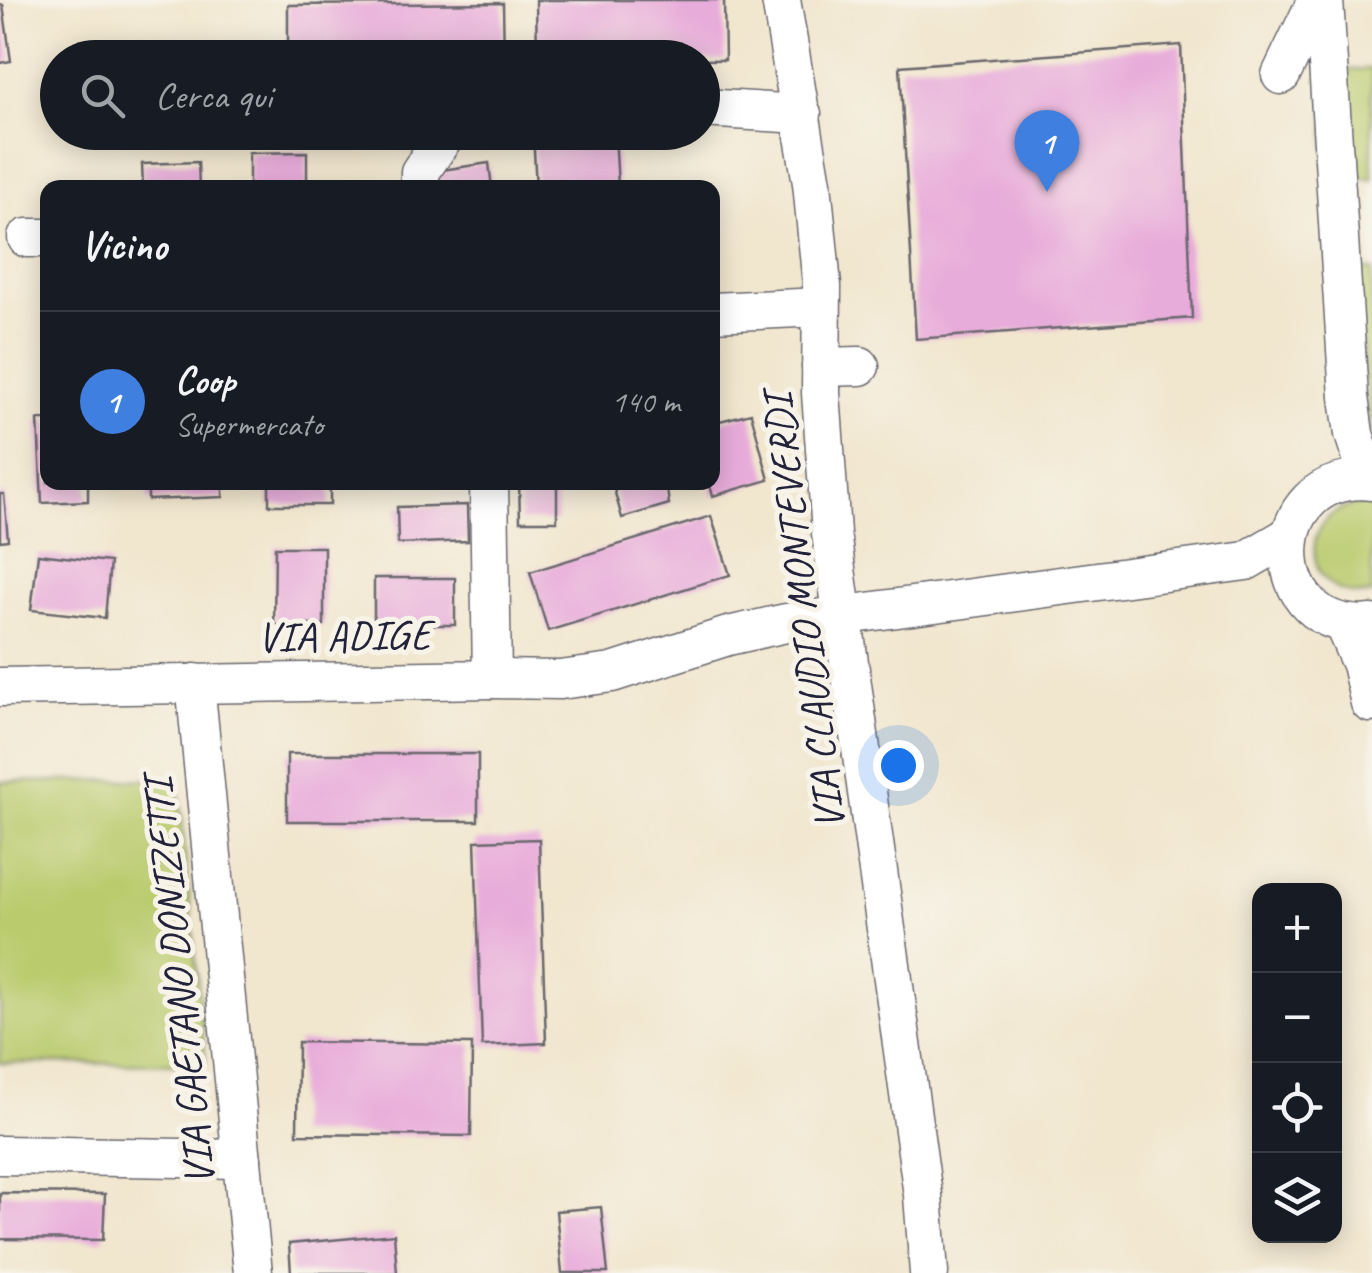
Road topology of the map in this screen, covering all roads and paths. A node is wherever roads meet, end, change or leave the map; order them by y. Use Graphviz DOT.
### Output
graph roads {
  1 [pos="781,0"];
  2 [pos="1321,0"];
  3 [pos="1280,75"];
  4 [pos="720,109"];
  5 [pos="802,114"];
  6 [pos="435,150"];
  7 [pos="420,180"];
  8 [pos="821,307"];
  9 [pos="720,312"];
  10 [pos="860,366"];
  11 [pos="821,367"];
  12 [pos="1349,397"];
  13 [pos="1370,480"];
  14 [pos="1330,486"];
  15 [pos="489,490"];
  16 [pos="1289,536"];
  17 [pos="1246,562"];
  18 [pos="1293,581"];
  19 [pos="843,614"];
  20 [pos="1358,623"];
  21 [pos="492,680"];
  22 [pos="195,683"];
  23 [pos="0,688"];
  24 [pos="1371,701"];
  25 [pos="0,1155"];
  26 [pos="242,1159"];
  27 [pos="253,1273"];
  28 [pos="929,1273"];
  1 -- 5 [label="street, VIA CLAUDIO MONTEVERDI"];
  2 -- 3 [label="street"];
  2 -- 12 [label="street"];
  4 -- 5 [label="street"];
  5 -- 8 [label="street, VIA CLAUDIO MONTEVERDI"];
  6 -- 7 [label="street"];
  8 -- 9 [label="street"];
  8 -- 11 [label="street, VIA CLAUDIO MONTEVERDI"];
  10 -- 11 [label="street"];
  11 -- 19 [label="street, VIA CLAUDIO MONTEVERDI"];
  12 -- 13 [label="street"];
  12 -- 14 [label="street"];
  13 -- 14 [label="street"];
  14 -- 16 [label="street"];
  15 -- 21 [label="street, VIA ADIGE"];
  16 -- 17 [label="street"];
  16 -- 18 [label="street"];
  17 -- 18 [label="street"];
  17 -- 19 [label="street"];
  18 -- 20 [label="street"];
  19 -- 21 [label="street"];
  19 -- 28 [label="street, VIA CLAUDIO MONTEVERDI"];
  20 -- 24 [label="street"];
  21 -- 22 [label="street, VIA ADIGE"];
  22 -- 23 [label="street, VIA ADIGE"];
  22 -- 26 [label="street, VIA GAETANO DONIZETTI"];
  25 -- 26 [label="street"];
  26 -- 27 [label="street, VIA GAETANO DONIZETTI"];
}
